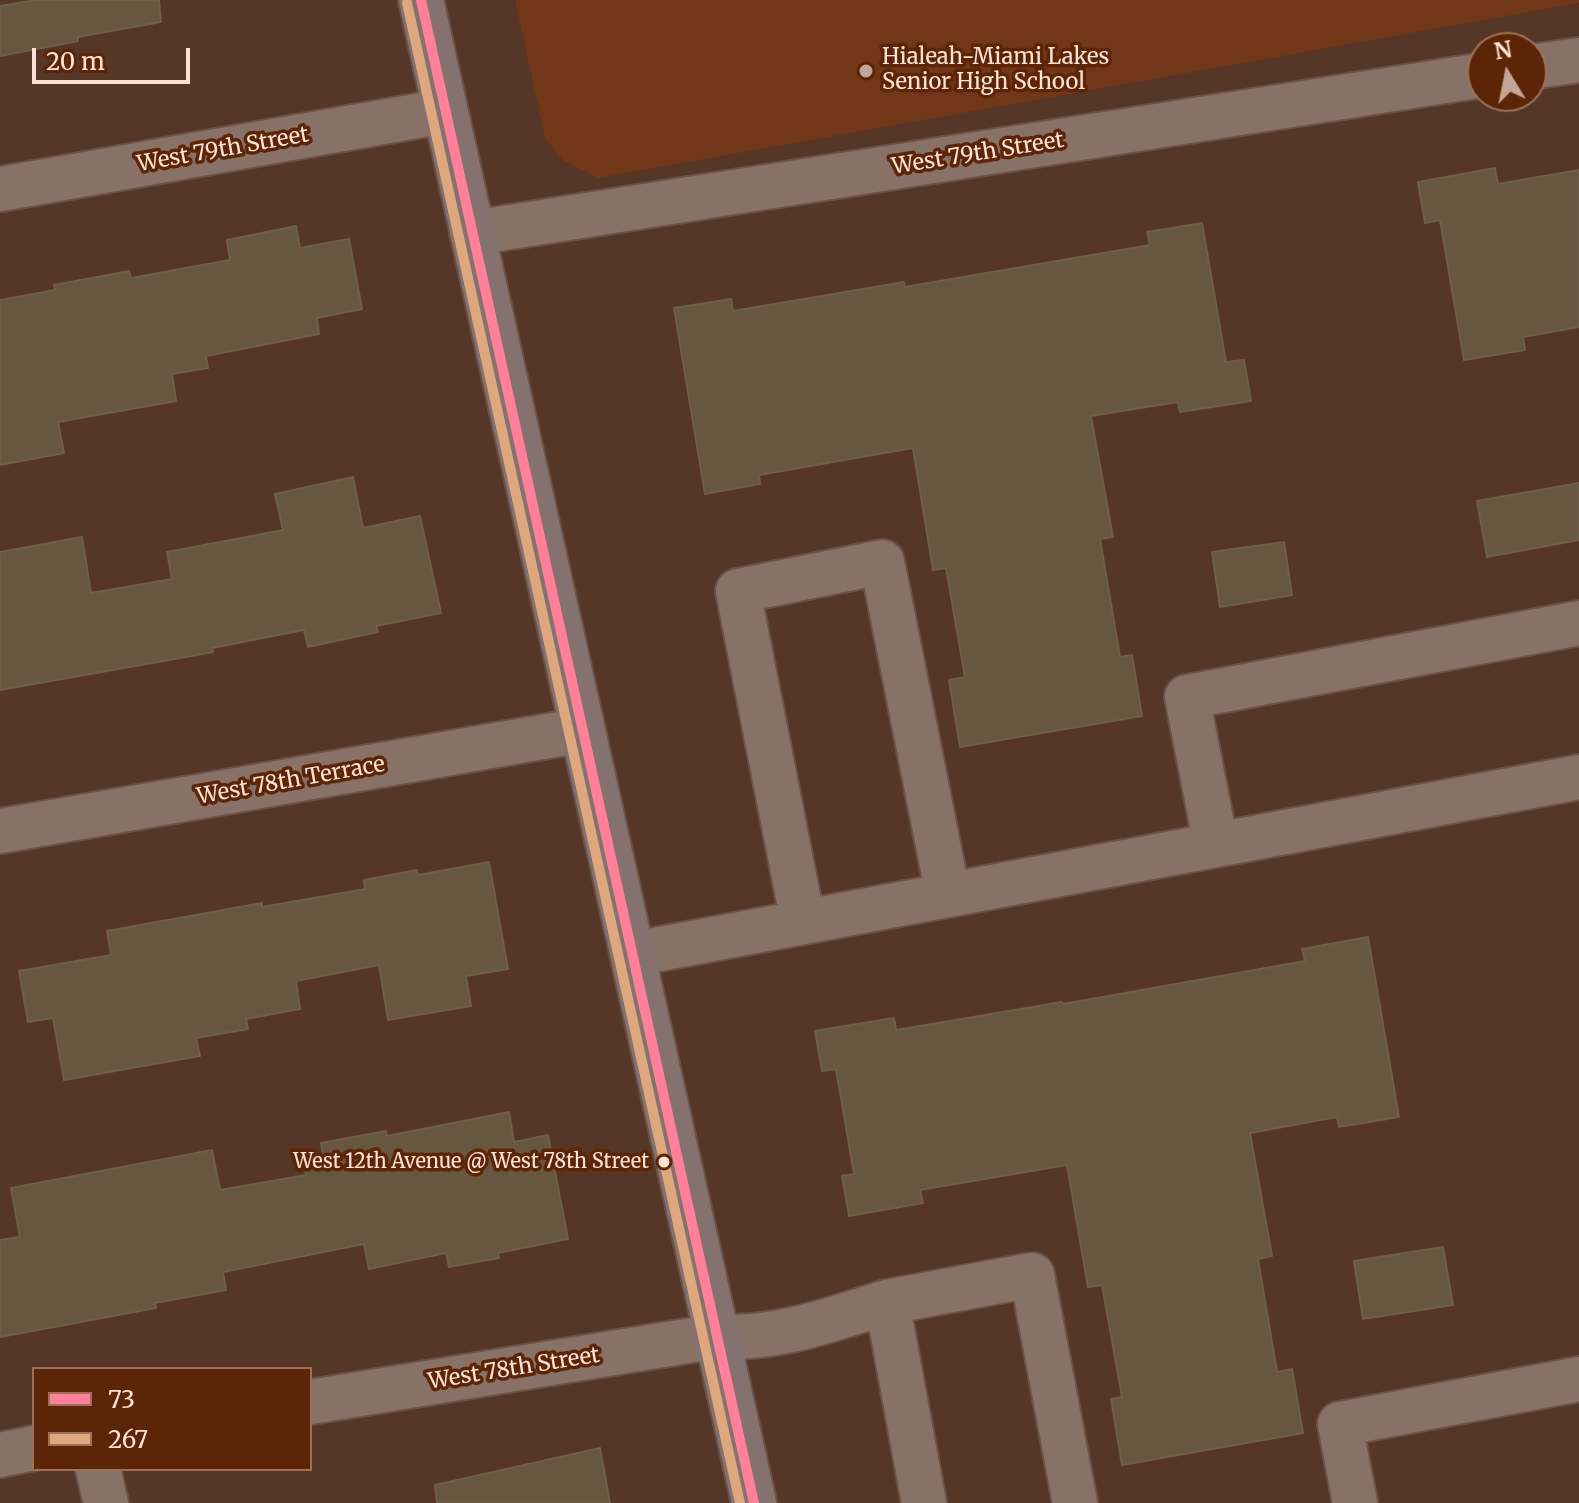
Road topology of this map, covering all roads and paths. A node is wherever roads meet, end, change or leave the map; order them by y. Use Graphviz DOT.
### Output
graph roads {
  1 [pos="421,0"];
  2 [pos="1579,60"];
  3 [pos="1547,65"];
  4 [pos="1467,78"];
  5 [pos="445,111"];
  6 [pos="0,189"];
  7 [pos="472,233"];
  8 [pos="1579,623"];
  9 [pos="583,730"];
  10 [pos="1579,777"];
  11 [pos="0,831"];
  12 [pos="1216,845"];
  13 [pos="948,895"];
  14 [pos="803,922"];
  15 [pos="633,954"];
  16 [pos="887,1302"];
  17 [pos="718,1336"];
  18 [pos="1579,1379"];
  19 [pos="312,1402"];
  20 [pos="32,1448"];
  21 [pos="0,1455"];
  22 [pos="98,1471"];
  23 [pos="106,1503"];
  24 [pos="754,1503"];
  25 [pos="924,1503"];
  26 [pos="1075,1503"];
  27 [pos="1355,1503"];
  1 -- 5 [label="main road"];
  2 -- 3 [label="street"];
  4 -- 7 [label="street, West 79th Street"];
  5 -- 6 [label="street, West 79th Street"];
  5 -- 7 [label="main road"];
  7 -- 9 [label="main road"];
  8 -- 12 [label="street"];
  9 -- 11 [label="street, West 78th Terrace"];
  9 -- 15 [label="main road"];
  10 -- 12 [label="street"];
  12 -- 13 [label="street"];
  13 -- 14 [label="street"];
  13 -- 14 [label="street"];
  14 -- 15 [label="street"];
  15 -- 17 [label="main road"];
  16 -- 17 [label="street, West 78th Street"];
  16 -- 25 [label="street"];
  16 -- 26 [label="street, West 78th Street"];
  17 -- 19 [label="street, West 78th Street"];
  17 -- 24 [label="main road"];
  18 -- 27 [label="street"];
  20 -- 21 [label="street"];
  22 -- 23 [label="street"];
}
